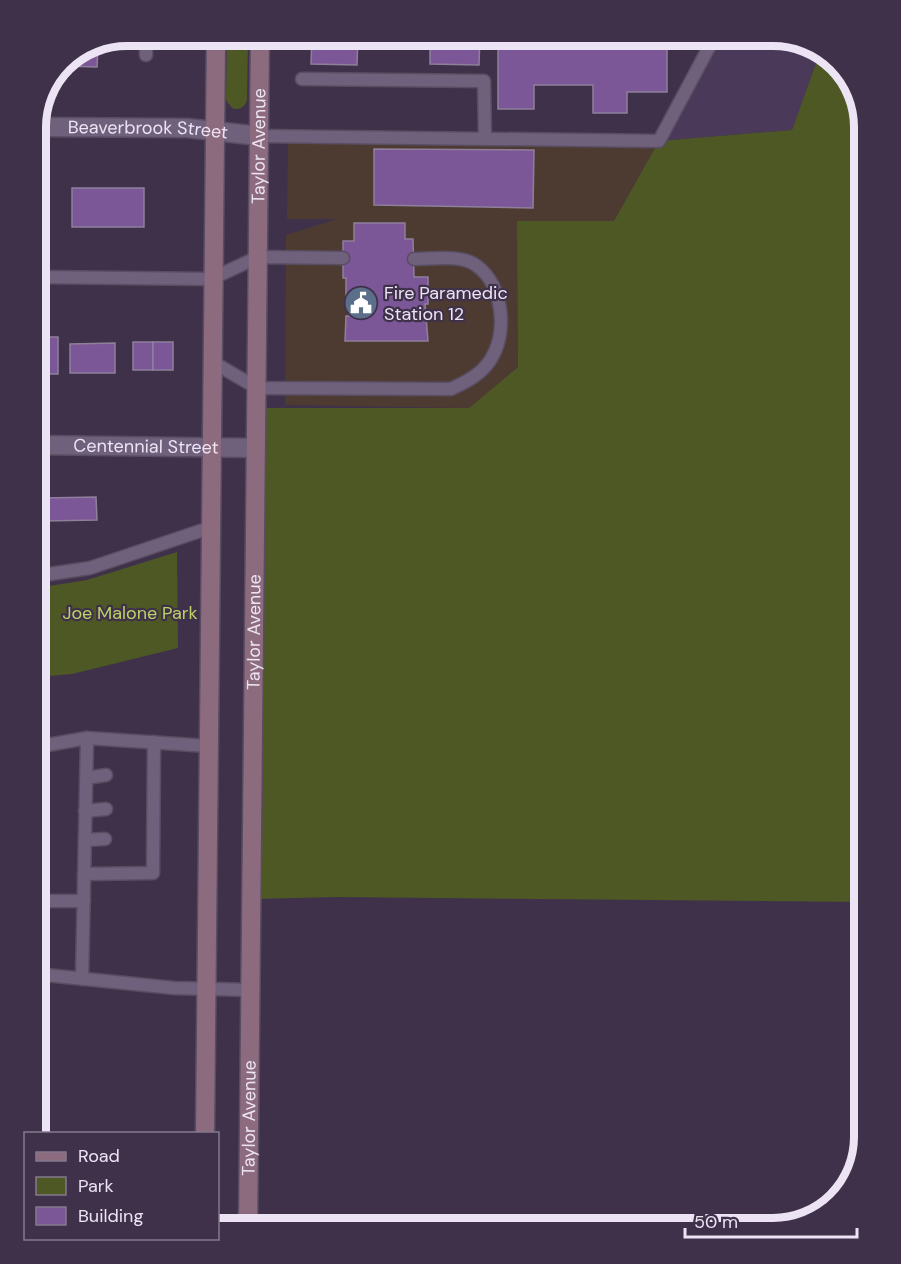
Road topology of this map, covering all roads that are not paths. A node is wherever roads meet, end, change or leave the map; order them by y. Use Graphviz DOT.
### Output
graph roads {
  1 [pos="146,47"];
  2 [pos="216,47"];
  3 [pos="260,47"];
  4 [pos="709,47"];
  5 [pos="146,55"];
  6 [pos="302,79"];
  7 [pos="47,127"];
  8 [pos="214,130"];
  9 [pos="260,136"];
  10 [pos="485,139"];
  11 [pos="258,257"];
  12 [pos="343,258"];
  13 [pos="414,259"];
  14 [pos="47,277"];
  15 [pos="211,279"];
  16 [pos="211,361"];
  17 [pos="256,388"];
  18 [pos="47,445"];
  19 [pos="210,447"];
  20 [pos="256,448"];
  21 [pos="209,528"];
  22 [pos="47,574"];
  23 [pos="87,738"];
  24 [pos="154,742"];
  25 [pos="47,745"];
  26 [pos="208,746"];
  27 [pos="106,775"];
  28 [pos="86,778"];
  29 [pos="106,809"];
  30 [pos="85,811"];
  31 [pos="105,839"];
  32 [pos="85,840"];
  33 [pos="84,874"];
  34 [pos="47,901"];
  35 [pos="84,901"];
  36 [pos="47,975"];
  37 [pos="82,979"];
  38 [pos="206,989"];
  39 [pos="250,990"];
  40 [pos="205,1132"];
  41 [pos="248,1217"];
  1 -- 5 [label="lane"];
  2 -- 8 [label="main road"];
  3 -- 9 [label="main road, Taylor Avenue"];
  4 -- 10 [label="lane"];
  6 -- 10 [label="lane"];
  7 -- 8 [label="street, Beaverbrook Street"];
  8 -- 9 [label="street, Beaverbrook Street"];
  8 -- 15 [label="main road"];
  9 -- 10 [label="lane"];
  9 -- 11 [label="main road, Taylor Avenue"];
  11 -- 12 [label="lane"];
  11 -- 15 [label="lane"];
  11 -- 17 [label="main road, Taylor Avenue"];
  13 -- 17 [label="lane"];
  14 -- 15 [label="lane"];
  15 -- 16 [label="main road"];
  16 -- 17 [label="lane"];
  16 -- 19 [label="main road"];
  17 -- 20 [label="main road, Taylor Avenue"];
  18 -- 19 [label="street, Centennial Street"];
  19 -- 20 [label="street, Centennial Street"];
  19 -- 21 [label="main road"];
  20 -- 39 [label="main road, Taylor Avenue"];
  21 -- 22 [label="lane"];
  21 -- 26 [label="main road"];
  23 -- 24 [label="lane"];
  23 -- 25 [label="lane"];
  23 -- 28 [label="lane"];
  24 -- 26 [label="lane"];
  24 -- 33 [label="lane"];
  26 -- 38 [label="main road"];
  27 -- 28 [label="lane"];
  28 -- 30 [label="lane"];
  29 -- 30 [label="lane"];
  30 -- 32 [label="lane"];
  31 -- 32 [label="lane"];
  32 -- 33 [label="lane"];
  33 -- 35 [label="lane"];
  34 -- 35 [label="lane"];
  35 -- 37 [label="lane"];
  36 -- 37 [label="lane"];
  37 -- 38 [label="lane"];
  38 -- 39 [label="lane"];
  38 -- 40 [label="main road"];
  39 -- 41 [label="main road, Taylor Avenue"];
}
